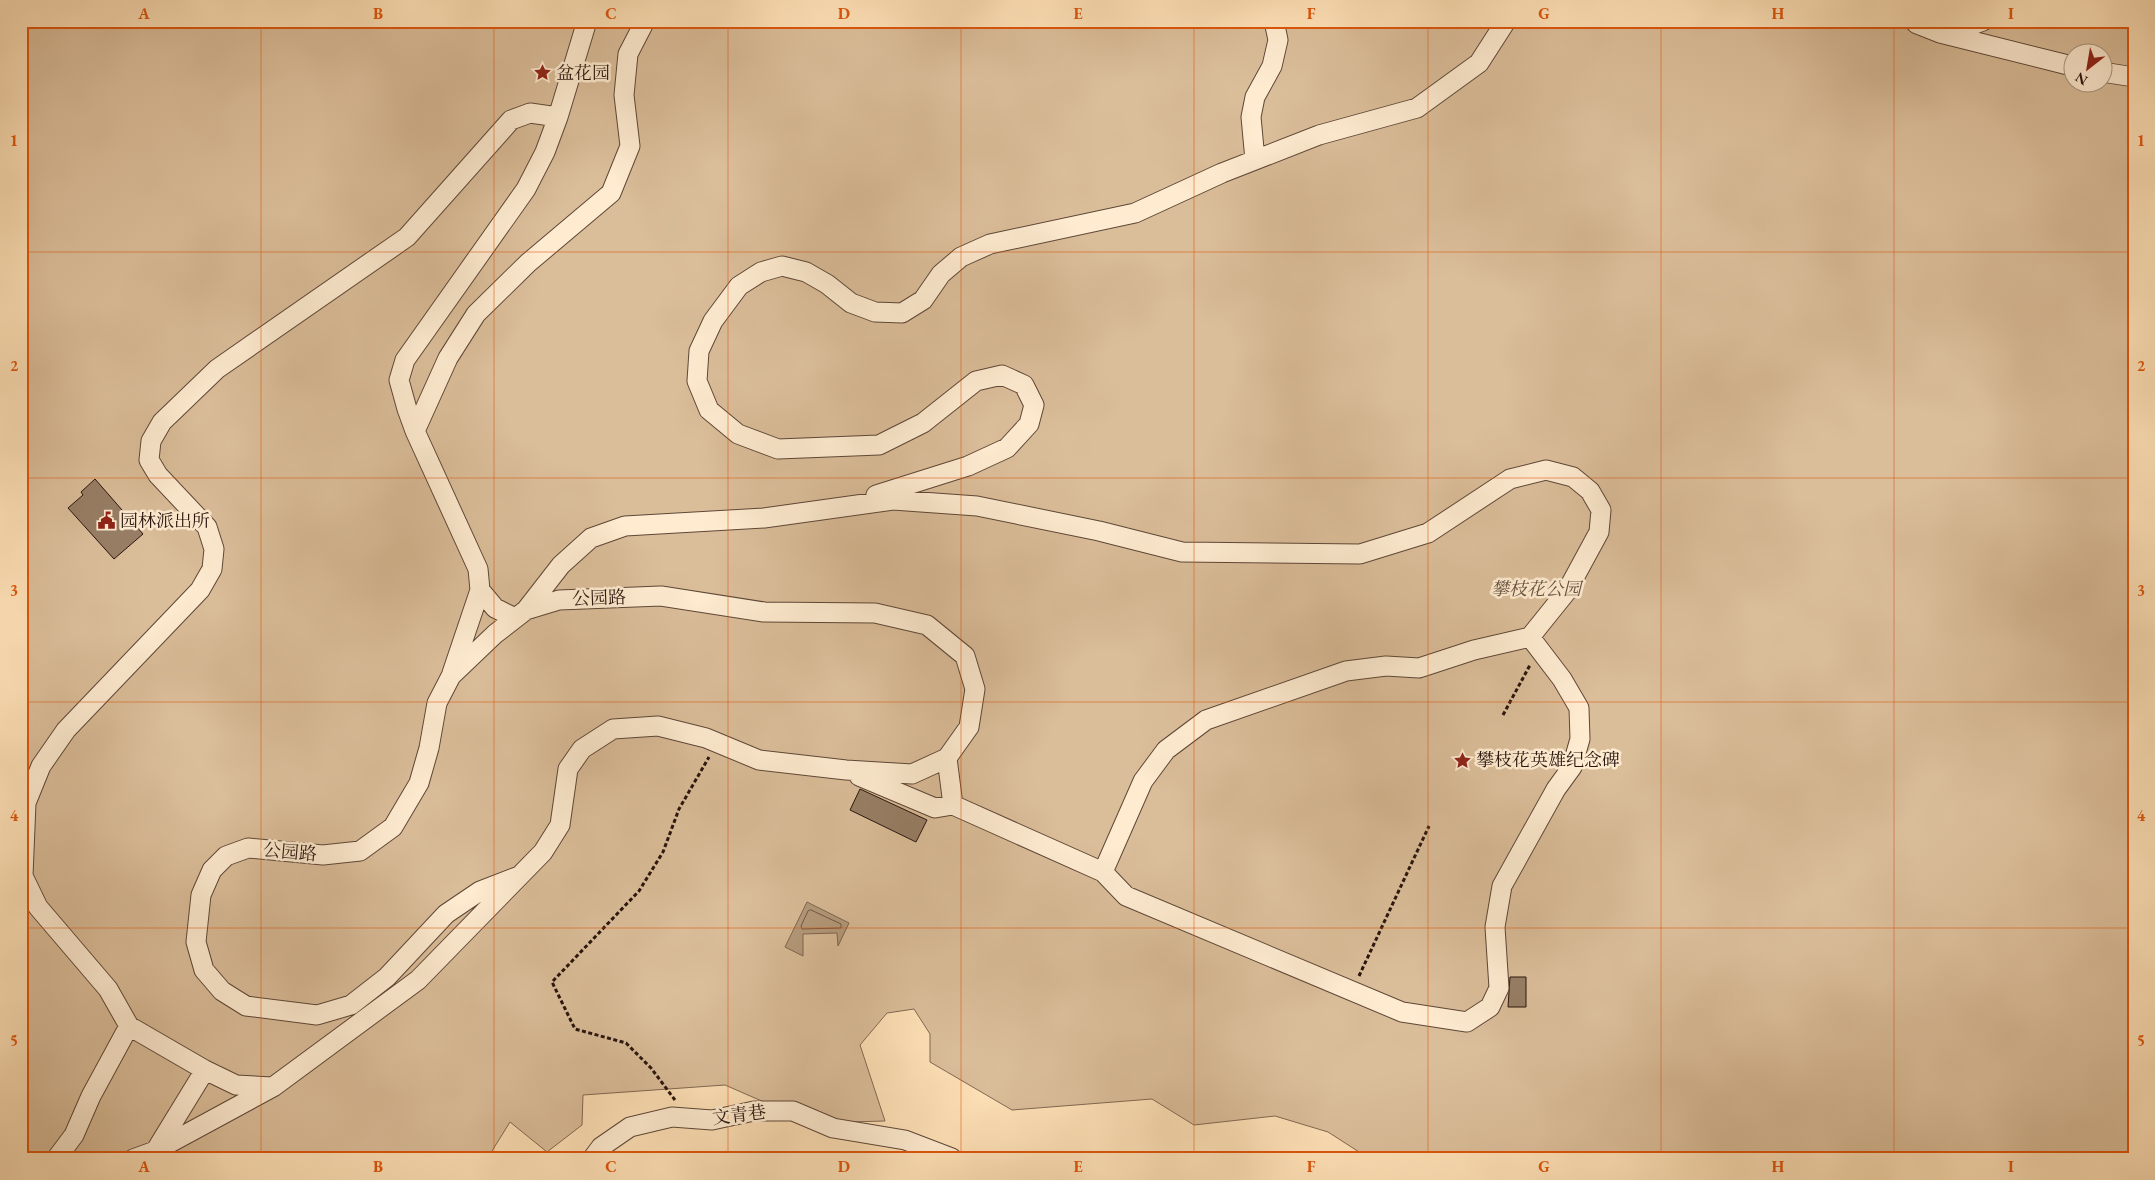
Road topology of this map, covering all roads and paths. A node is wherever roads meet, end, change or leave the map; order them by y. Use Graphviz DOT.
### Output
graph roads {
  1 [pos="587,21"];
  2 [pos="645,21"];
  3 [pos="1274,21"];
  4 [pos="1506,21"];
  5 [pos="1914,21"];
  6 [pos="1984,21"];
  7 [pos="1940,33"];
  8 [pos="2062,64"];
  9 [pos="2112,74"];
  10 [pos="2134,77"];
  11 [pos="558,117"];
  12 [pos="1255,160"];
  13 [pos="415,431"];
  14 [pos="832,509"];
  15 [pos="480,590"];
  16 [pos="521,614"];
  17 [pos="1534,644"];
  18 [pos="451,676"];
  19 [pos="1503,715"];
  20 [pos="717,743"];
  21 [pos="947,758"];
  22 [pos="846,770"];
  23 [pos="953,805"];
  24 [pos="1430,826"];
  25 [pos="1103,872"];
  26 [pos="519,876"];
  27 [pos="1352,990"];
  28 [pos="129,1026"];
  29 [pos="205,1070"];
  30 [pos="273,1087"];
  31 [pos="689,1119"];
  32 [pos="155,1151"];
  33 [pos="952,1158"];
  34 [pos="56,1159"];
  35 [pos="133,1159"];
  36 [pos="592,1159"];
  1 -- 11 [label="street"];
  2 -- 13 [label="street"];
  3 -- 12 [label="street"];
  4 -- 12 [label="street"];
  5 -- 7 [label="street"];
  6 -- 7 [label="street"];
  7 -- 8 [label="street"];
  9 -- 10 [label="street"];
  11 -- 13 [label="street"];
  11 -- 28 [label="street"];
  12 -- 14 [label="street"];
  13 -- 15 [label="street"];
  14 -- 16 [label="street"];
  14 -- 17 [label="street"];
  15 -- 16 [label="street"];
  15 -- 18 [label="street"];
  16 -- 18 [label="street, 公园路"];
  16 -- 21 [label="street, 公园路"];
  17 -- 19 [label="path"];
  17 -- 25 [label="street"];
  17 -- 27 [label="street"];
  18 -- 26 [label="street, 公园路"];
  20 -- 22 [label="street, 公园路"];
  20 -- 26 [label="street, 公园路"];
  20 -- 31 [label="path"];
  21 -- 22 [label="street, 公园路"];
  21 -- 23 [label="street"];
  22 -- 23 [label="street"];
  23 -- 25 [label="street"];
  24 -- 27 [label="path"];
  25 -- 27 [label="street"];
  26 -- 30 [label="street, 公园路"];
  28 -- 29 [label="street"];
  28 -- 34 [label="street"];
  29 -- 30 [label="street"];
  29 -- 32 [label="street"];
  30 -- 32 [label="street, 公园路"];
  31 -- 33 [label="street, 文青巷"];
  31 -- 36 [label="street, 文青巷"];
  32 -- 35 [label="street, 公园路"];
}
